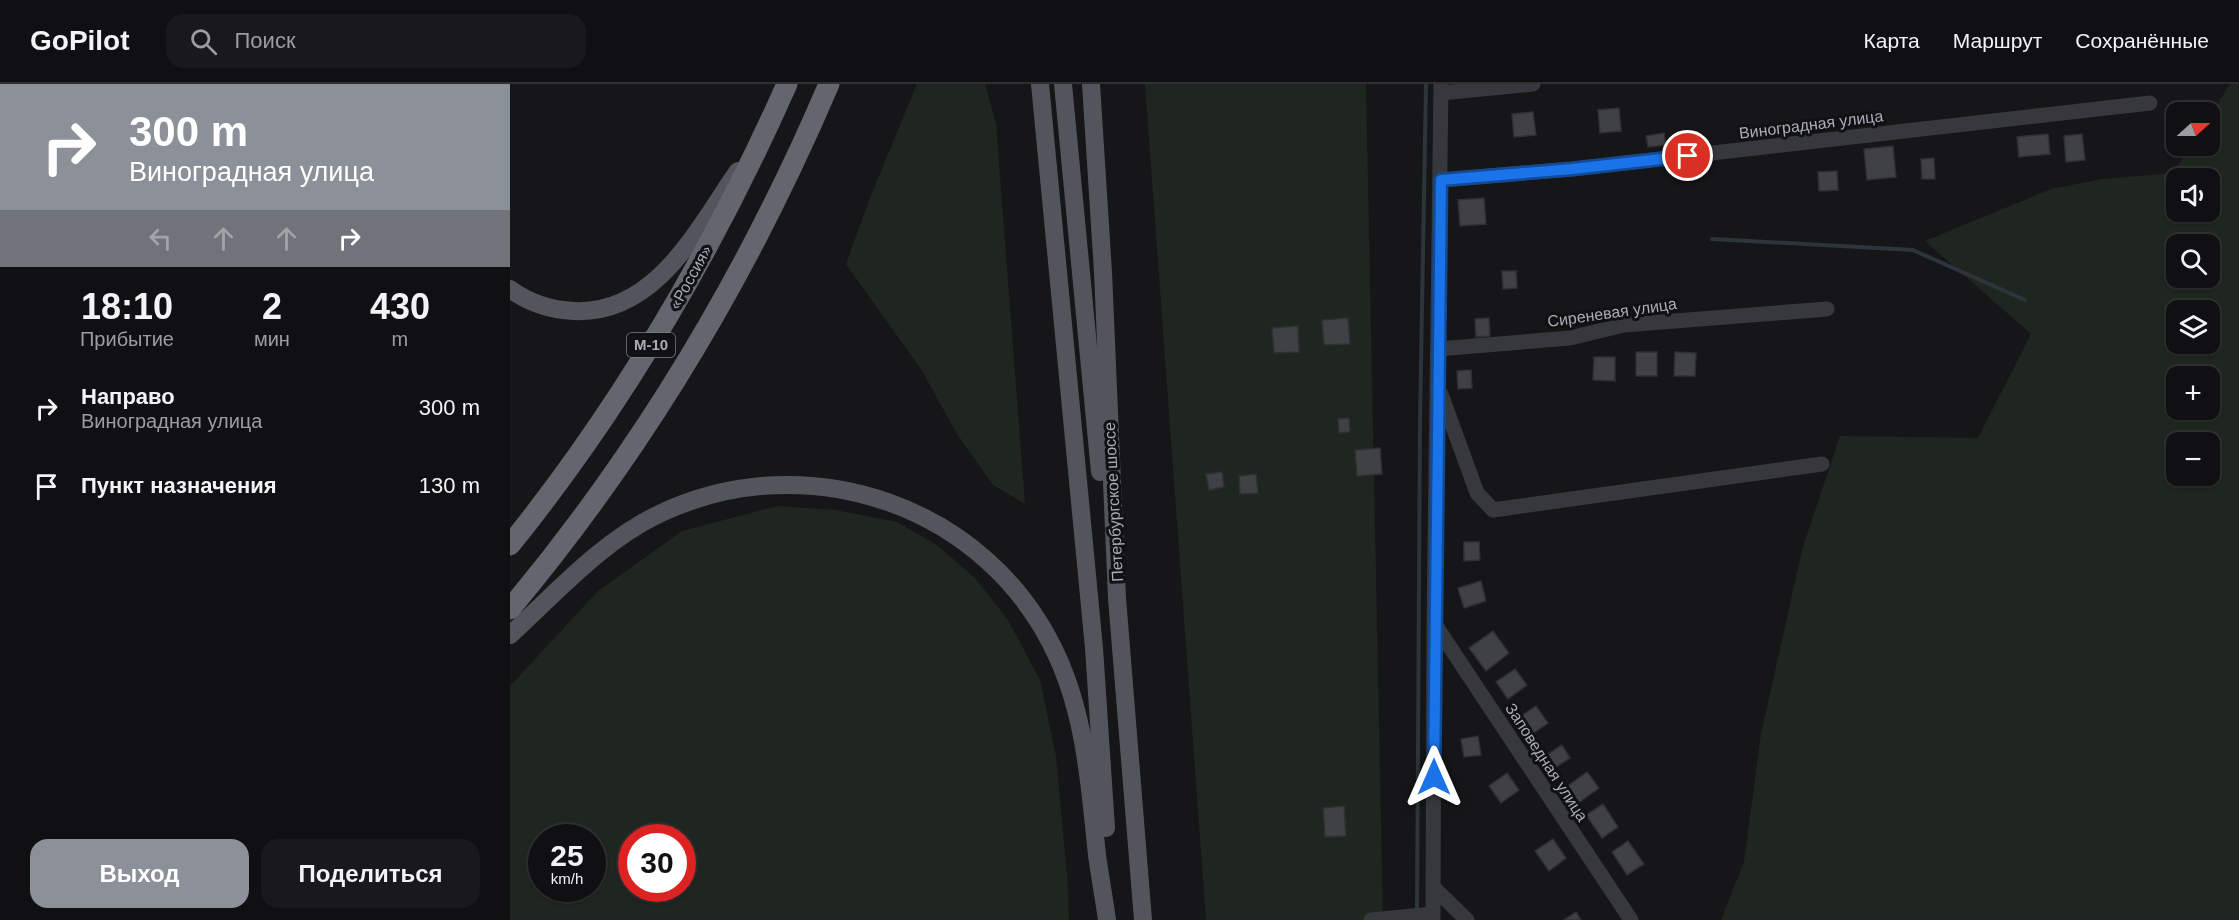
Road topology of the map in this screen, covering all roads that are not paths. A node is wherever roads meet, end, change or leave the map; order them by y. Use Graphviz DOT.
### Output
graph roads {
  1 [pos="787,84"];
  2 [pos="830,84"];
  3 [pos="1040,84"];
  4 [pos="1063,84"];
  5 [pos="1090,84"];
  6 [pos="1533,84"];
  7 [pos="1441,88"];
  8 [pos="2150,103"];
  9 [pos="767,130"];
  10 [pos="1441,180"];
  11 [pos="510,289"];
  12 [pos="1827,309"];
  13 [pos="1438,349"];
  14 [pos="1438,386"];
  15 [pos="1822,464"];
  16 [pos="510,545"];
  17 [pos="1117,598"];
  18 [pos="510,609"];
  19 [pos="1434,623"];
  20 [pos="510,635"];
  21 [pos="1434,888"];
  22 [pos="1425,917"];
  23 [pos="1107,920"];
  24 [pos="1112,920"];
  25 [pos="1143,920"];
  26 [pos="1371,920"];
  27 [pos="1467,920"];
  28 [pos="1631,920"];
  1 -- 9 [label="highway, «Россия» / М-10"];
  2 -- 18 [label="highway, М-10"];
  3 -- 24 [label="main road, Петербургское шоссе"];
  4 -- 17 [label="main road"];
  5 -- 17 [label="main road, Петербургское шоссе"];
  6 -- 7 [label="street"];
  7 -- 10 [label="street"];
  8 -- 10 [label="street, Виноградная улица"];
  9 -- 11 [label="main road"];
  9 -- 16 [label="highway, «Россия» / М-10"];
  10 -- 13 [label="street"];
  12 -- 13 [label="street, Сиреневая улица"];
  13 -- 14 [label="street"];
  14 -- 15 [label="street"];
  14 -- 19 [label="street"];
  17 -- 25 [label="main road, Петербургское шоссе"];
  19 -- 21 [label="street"];
  19 -- 28 [label="street, Заповедная улица"];
  20 -- 23 [label="main road"];
  21 -- 22 [label="street"];
  21 -- 27 [label="street"];
  22 -- 26 [label="street"];
}
